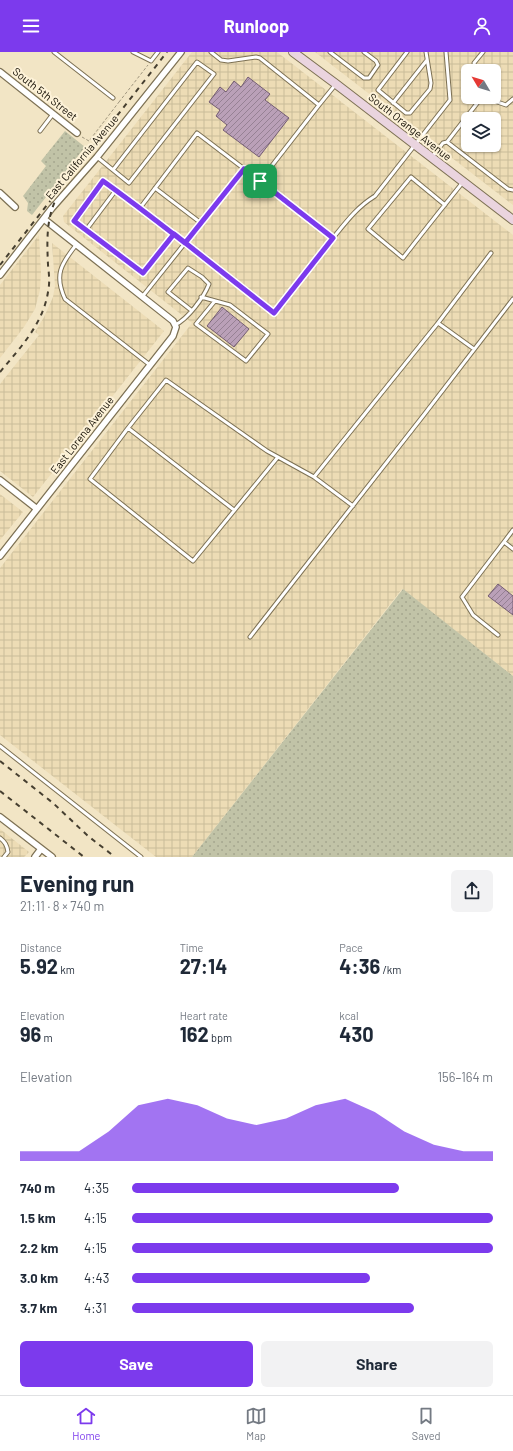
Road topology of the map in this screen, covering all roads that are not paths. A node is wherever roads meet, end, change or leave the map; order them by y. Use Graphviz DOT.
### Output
graph roads {
  1 [pos="54,52"];
  2 [pos="133,52"];
  3 [pos="158,52"];
  4 [pos="181,52"];
  5 [pos="211,52"];
  6 [pos="292,52"];
  7 [pos="330,52"];
  8 [pos="364,52"];
  9 [pos="407,52"];
  10 [pos="426,52"];
  11 [pos="446,52"];
  12 [pos="483,52"];
  13 [pos="427,60"];
  14 [pos="474,64"];
  15 [pos="0,72"];
  16 [pos="336,84"];
  17 [pos="113,98"];
  18 [pos="513,99"];
  19 [pos="393,103"];
  20 [pos="501,103"];
  21 [pos="477,104"];
  22 [pos="319,105"];
  23 [pos="53,114"];
  24 [pos="40,131"];
  25 [pos="77,133"];
  26 [pos="447,142"];
  27 [pos="415,145"];
  28 [pos="97,157"];
  29 [pos="432,157"];
  30 [pos="244,169"];
  31 [pos="113,170"];
  32 [pos="260,181"];
  33 [pos="463,182"];
  34 [pos="155,188"];
  35 [pos="116,190"];
  36 [pos="513,190"];
  37 [pos="0,192"];
  38 [pos="445,205"];
  39 [pos="15,207"];
  40 [pos="140,208"];
  41 [pos="44,219"];
  42 [pos="513,220"];
  43 [pos="201,224"];
  44 [pos="86,230"];
  45 [pos="174,234"];
  46 [pos="333,238"];
  47 [pos="185,243"];
  48 [pos="76,245"];
  49 [pos="491,253"];
  50 [pos="0,275"];
  51 [pos="142,297"];
  52 [pos="202,297"];
  53 [pos="513,299"];
  54 [pos="215,301"];
  55 [pos="191,310"];
  56 [pos="438,323"];
  57 [pos="175,325"];
  58 [pos="474,350"];
  59 [pos="150,365"];
  60 [pos="128,428"];
  61 [pos="278,457"];
  62 [pos="314,477"];
  63 [pos="0,480"];
  64 [pos="353,506"];
  65 [pos="37,509"];
  66 [pos="234,510"];
  67 [pos="513,530"];
  68 [pos="504,542"];
  69 [pos="513,549"];
  70 [pos="0,556"];
  71 [pos="498,635"];
  72 [pos="250,636"];
  73 [pos="0,746"];
  74 [pos="1,819"];
  75 [pos="0,838"];
  76 [pos="41,849"];
  77 [pos="4,857"];
  78 [pos="35,857"];
  79 [pos="52,857"];
  80 [pos="141,857"];
  1 -- 17 [label="lane"];
  2 -- 3 [label="lane"];
  4 -- 28 [label="street, East California Avenue"];
  5 -- 22 [label="lane"];
  6 -- 16 [label="street, South Orange Avenue"];
  7 -- 8 [label="lane"];
  9 -- 19 [label="lane"];
  10 -- 13 [label="lane"];
  11 -- 27 [label="lane"];
  12 -- 14 [label="lane"];
  13 -- 19 [label="lane"];
  13 -- 19 [label="lane"];
  15 -- 23 [label="street, South 5th Street"];
  16 -- 22 [label="lane"];
  16 -- 27 [label="street, South Orange Avenue"];
  18 -- 20 [label="lane"];
  21 -- 26 [label="lane"];
  22 -- 32 [label="lane"];
  23 -- 24 [label="lane"];
  23 -- 25 [label="street, South 5th Street"];
  26 -- 29 [label="lane"];
  26 -- 36 [label="lane"];
  27 -- 29 [label="street, South Orange Avenue"];
  27 -- 46 [label="lane"];
  28 -- 31 [label="lane"];
  28 -- 41 [label="street, East California Avenue"];
  29 -- 33 [label="street, South Orange Avenue"];
  30 -- 32 [label="lane"];
  30 -- 34 [label="lane"];
  30 -- 43 [label="lane"];
  31 -- 31 [label="lane"];
  32 -- 46 [label="lane"];
  33 -- 38 [label="lane"];
  33 -- 42 [label="street, South Orange Avenue"];
  34 -- 40 [label="lane"];
  34 -- 43 [label="lane"];
  35 -- 40 [label="lane"];
  35 -- 44 [label="lane"];
  35 -- 44 [label="lane"];
  37 -- 39 [label="street"];
  38 -- 38 [label="lane"];
  40 -- 45 [label="lane"];
  41 -- 48 [label="street"];
  41 -- 50 [label="street, East California Avenue"];
  43 -- 47 [label="lane"];
  44 -- 45 [label="lane"];
  45 -- 47 [label="lane"];
  46 -- 47 [label="lane"];
  47 -- 51 [label="lane"];
  48 -- 51 [label="street"];
  48 -- 59 [label="lane"];
  49 -- 56 [label="lane"];
  51 -- 57 [label="street"];
  52 -- 54 [label="lane"];
  52 -- 55 [label="lane"];
  52 -- 55 [label="lane"];
  53 -- 58 [label="lane"];
  54 -- 54 [label="lane"];
  55 -- 57 [label="lane"];
  56 -- 58 [label="lane"];
  56 -- 62 [label="lane"];
  57 -- 59 [label="street, East Lorena Avenue"];
  58 -- 64 [label="lane"];
  59 -- 65 [label="street, East Lorena Avenue"];
  60 -- 61 [label="lane"];
  60 -- 66 [label="lane"];
  60 -- 66 [label="lane"];
  61 -- 62 [label="lane"];
  61 -- 66 [label="lane"];
  62 -- 64 [label="lane"];
  63 -- 65 [label="street"];
  64 -- 72 [label="lane"];
  65 -- 70 [label="street, East Lorena Avenue"];
  67 -- 68 [label="lane"];
  68 -- 69 [label="lane"];
  68 -- 71 [label="lane"];
  73 -- 80 [label="lane"];
  74 -- 76 [label="street"];
  75 -- 77 [label="lane"];
  76 -- 78 [label="street"];
  76 -- 79 [label="street"];
}
